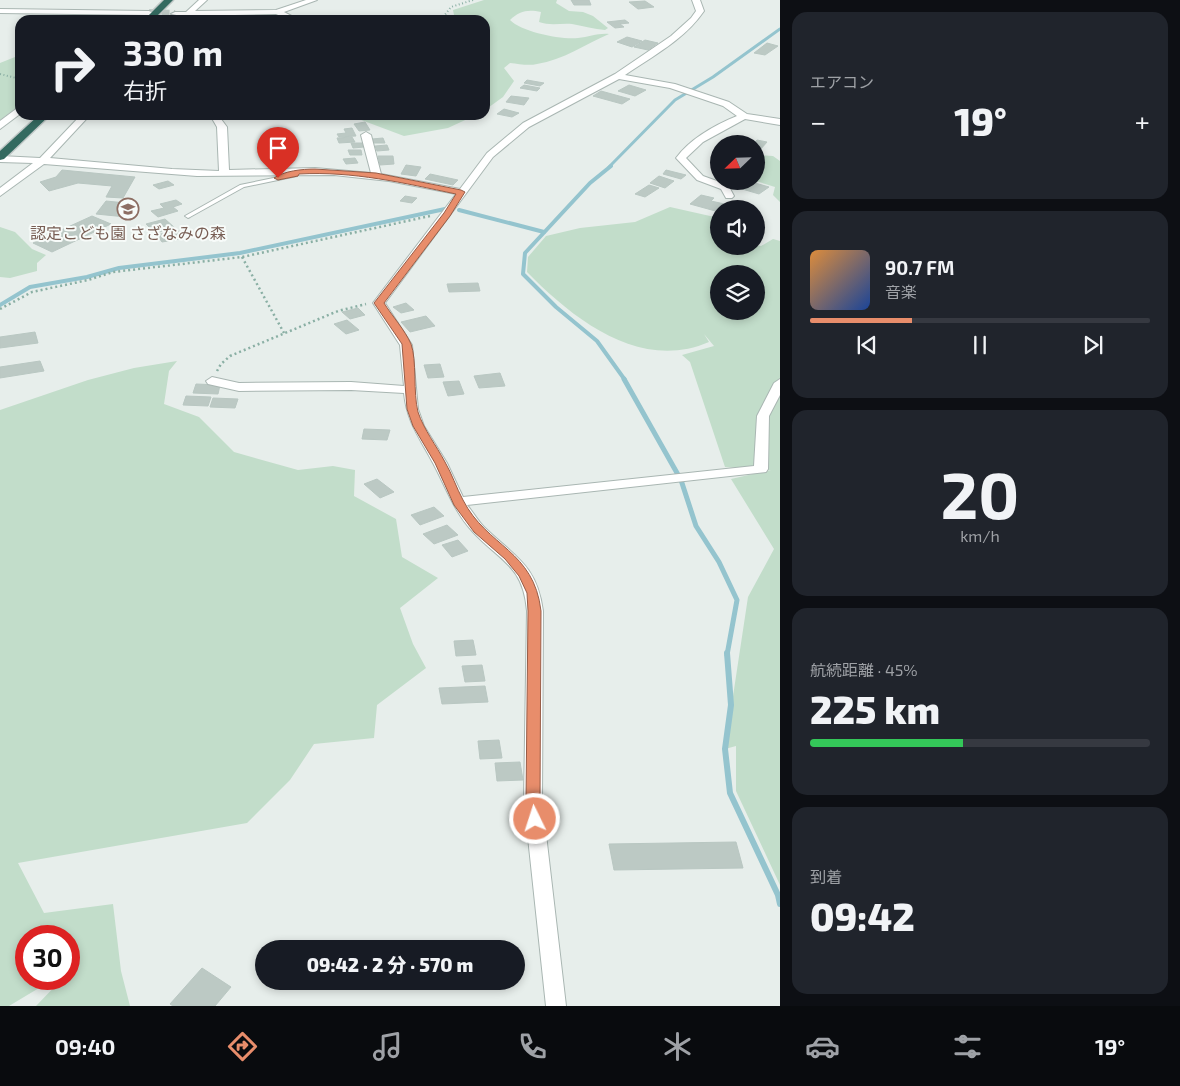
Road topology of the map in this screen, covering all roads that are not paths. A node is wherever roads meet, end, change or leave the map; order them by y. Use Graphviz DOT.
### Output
graph roads {
  1 [pos="169,0"];
  2 [pos="203,0"];
  3 [pos="314,0"];
  4 [pos="696,0"];
  5 [pos="139,9"];
  6 [pos="0,11"];
  7 [pos="276,12"];
  8 [pos="175,14"];
  9 [pos="188,14"];
  10 [pos="134,15"];
  11 [pos="147,15"];
  12 [pos="149,15"];
  13 [pos="284,15"];
  14 [pos="618,76"];
  15 [pos="15,113"];
  16 [pos="744,116"];
  17 [pos="40,120"];
  18 [pos="81,120"];
  19 [pos="217,120"];
  20 [pos="780,122"];
  21 [pos="0,126"];
  22 [pos="366,135"];
  23 [pos="0,158"];
  24 [pos="38,160"];
  25 [pos="296,172"];
  26 [pos="224,174"];
  27 [pos="376,175"];
  28 [pos="461,192"];
  29 [pos="0,193"];
  30 [pos="729,196"];
  31 [pos="188,216"];
  32 [pos="212,382"];
  33 [pos="780,383"];
  34 [pos="410,390"];
  35 [pos="458,502"];
  36 [pos="556,1006"];
  1 -- 12 [label="highway"];
  2 -- 9 [label="street"];
  3 -- 7 [label="street"];
  4 -- 14 [label="street"];
  5 -- 6 [label="street"];
  5 -- 10 [label="street"];
  5 -- 11 [label="street"];
  7 -- 9 [label="street"];
  7 -- 13 [label="street"];
  8 -- 9 [label="street"];
  14 -- 16 [label="street"];
  14 -- 28 [label="street"];
  15 -- 21 [label="street"];
  16 -- 20 [label="street"];
  16 -- 30 [label="street"];
  17 -- 23 [label="highway"];
  18 -- 24 [label="street"];
  19 -- 26 [label="street"];
  22 -- 27 [label="street"];
  23 -- 24 [label="street"];
  24 -- 26 [label="street"];
  24 -- 29 [label="street"];
  25 -- 26 [label="street"];
  25 -- 27 [label="street"];
  25 -- 31 [label="lane"];
  27 -- 28 [label="street"];
  28 -- 34 [label="street"];
  32 -- 34 [label="street"];
  33 -- 35 [label="street"];
  34 -- 35 [label="street"];
  35 -- 36 [label="street"];
}
